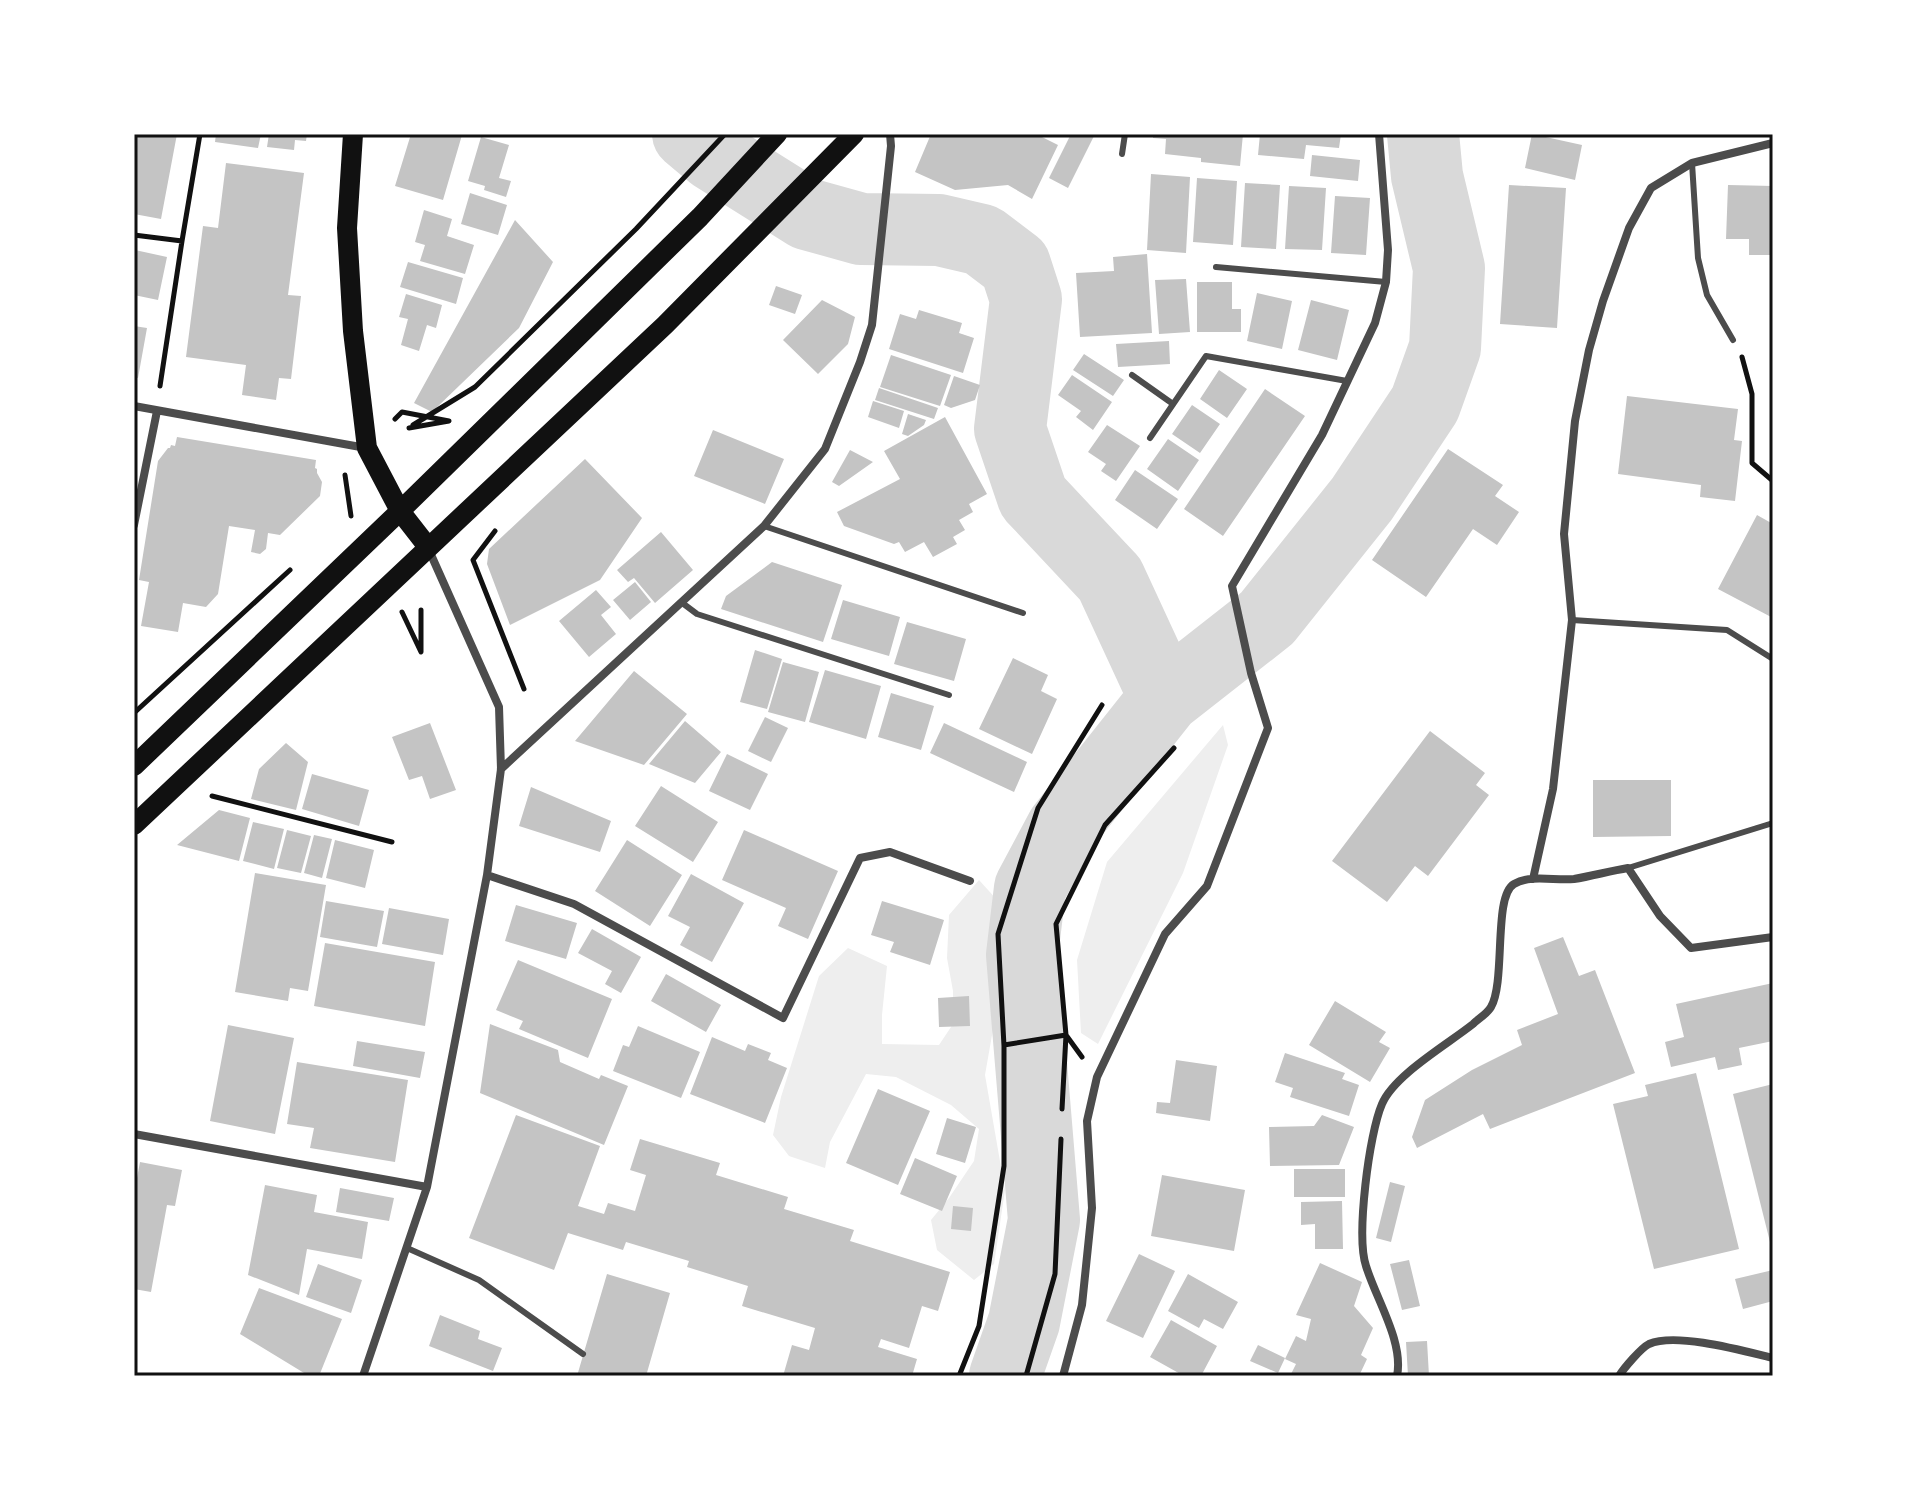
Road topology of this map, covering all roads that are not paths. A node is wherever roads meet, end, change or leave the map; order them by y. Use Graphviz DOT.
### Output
graph roads {
  1 [pos="353,134"];
  2 [pos="777,134"];
  3 [pos="854,134"];
  4 [pos="890,134"];
  5 [pos="1125,134"];
  6 [pos="1379,134"];
  7 [pos="1773,143"];
  8 [pos="1122,154"];
  9 [pos="1692,163"];
  10 [pos="1216,267"];
  11 [pos="1386,282"];
  12 [pos="1733,340"];
  13 [pos="1132,375"];
  14 [pos="1347,381"];
  15 [pos="1173,404"];
  16 [pos="134,406"];
  17 [pos="157,411"];
  18 [pos="1150,438"];
  19 [pos="367,448"];
  20 [pos="400,511"];
  21 [pos="134,525"];
  22 [pos="764,526"];
  23 [pos="428,547"];
  24 [pos="681,602"];
  25 [pos="1023,613"];
  26 [pos="1572,620"];
  27 [pos="1773,659"];
  28 [pos="949,695"];
  29 [pos="134,766"];
  30 [pos="501,769"];
  31 [pos="1773,823"];
  32 [pos="134,825"];
  33 [pos="1628,868"];
  34 [pos="487,875"];
  35 [pos="1533,879"];
  36 [pos="970,881"];
  37 [pos="1773,937"];
  38 [pos="134,1134"];
  39 [pos="427,1187"];
  40 [pos="407,1248"];
  41 [pos="583,1354"];
  42 [pos="1773,1358"];
  43 [pos="363,1376"];
  44 [pos="1063,1376"];
  45 [pos="1397,1376"];
  46 [pos="1619,1376"];
  1 -- 19 [label="main road"];
  2 -- 20 [label="main road"];
  3 -- 23 [label="main road"];
  4 -- 22 [label="street"];
  5 -- 8 [label="lane"];
  6 -- 11 [label="street"];
  7 -- 9 [label="street"];
  9 -- 12 [label="lane"];
  9 -- 26 [label="street"];
  10 -- 11 [label="lane"];
  11 -- 14 [label="street"];
  13 -- 15 [label="lane"];
  14 -- 15 [label="lane"];
  14 -- 44 [label="street"];
  15 -- 18 [label="lane"];
  16 -- 17 [label="street"];
  17 -- 19 [label="street"];
  17 -- 21 [label="street"];
  19 -- 20 [label="main road"];
  20 -- 23 [label="main road"];
  20 -- 29 [label="main road"];
  22 -- 24 [label="street"];
  22 -- 25 [label="lane"];
  23 -- 30 [label="street"];
  23 -- 32 [label="main road"];
  24 -- 28 [label="lane"];
  24 -- 30 [label="street"];
  26 -- 27 [label="lane"];
  26 -- 35 [label="street"];
  30 -- 34 [label="street"];
  31 -- 33 [label="lane"];
  33 -- 35 [label="street"];
  33 -- 37 [label="street"];
  34 -- 36 [label="street"];
  34 -- 39 [label="street"];
  35 -- 45 [label="street"];
  38 -- 39 [label="street"];
  39 -- 40 [label="street"];
  40 -- 41 [label="lane"];
  40 -- 43 [label="street"];
  42 -- 46 [label="street"];
}
